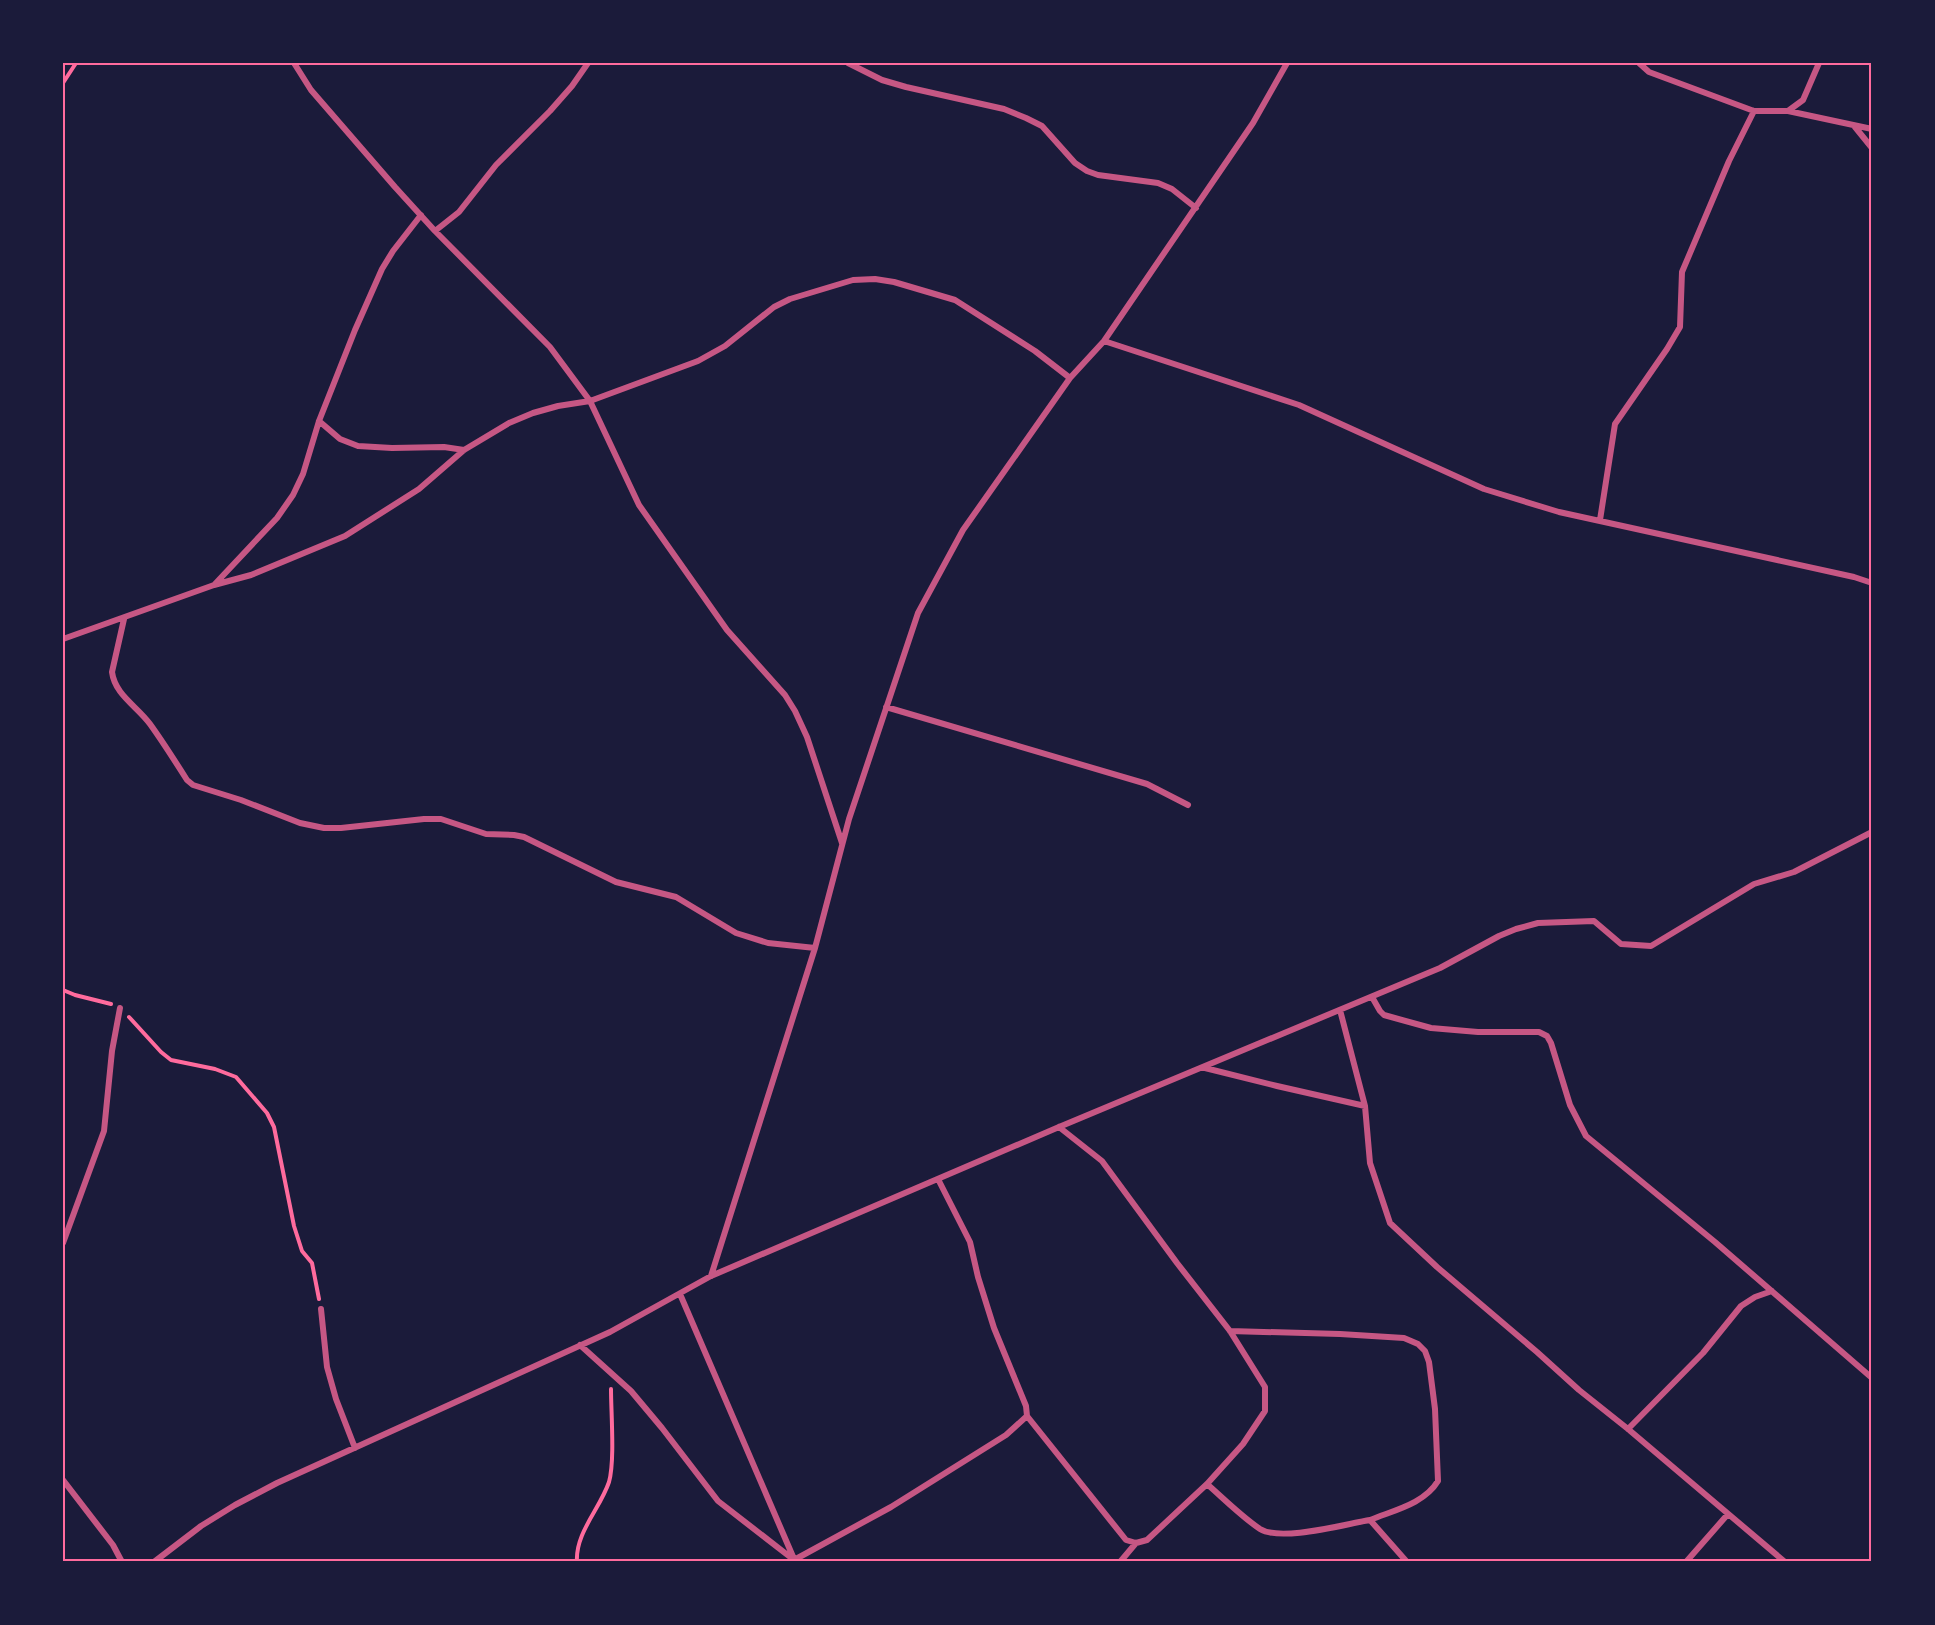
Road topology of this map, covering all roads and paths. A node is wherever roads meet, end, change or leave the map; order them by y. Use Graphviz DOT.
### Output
graph roads {
  1 [pos="76,63"];
  2 [pos="294,63"];
  3 [pos="588,63"];
  4 [pos="848,63"];
  5 [pos="1287,63"];
  6 [pos="1639,63"];
  7 [pos="1819,63"];
  8 [pos="63,83"];
  9 [pos="1754,111"];
  10 [pos="1788,111"];
  11 [pos="1855,127"];
  12 [pos="1872,129"];
  13 [pos="1872,148"];
  14 [pos="1196,208"];
  15 [pos="421,214"];
  16 [pos="435,231"];
  17 [pos="1104,341"];
  18 [pos="1070,378"];
  19 [pos="590,401"];
  20 [pos="319,421"];
  21 [pos="464,450"];
  22 [pos="1600,520"];
  23 [pos="1872,583"];
  24 [pos="214,585"];
  25 [pos="124,619"];
  26 [pos="63,639"];
  27 [pos="886,707"];
  28 [pos="1188,805"];
  29 [pos="1872,832"];
  30 [pos="842,844"];
  31 [pos="815,948"];
  32 [pos="63,990"];
  33 [pos="1372,997"];
  34 [pos="120,1008"];
  35 [pos="1340,1010"];
  36 [pos="1204,1068"];
  37 [pos="1365,1106"];
  38 [pos="1059,1127"];
  39 [pos="938,1179"];
  40 [pos="63,1243"];
  41 [pos="711,1276"];
  42 [pos="1772,1291"];
  43 [pos="680,1294"];
  44 [pos="321,1309"];
  45 [pos="1230,1331"];
  46 [pos="580,1345"];
  47 [pos="611,1374"];
  48 [pos="1872,1378"];
  49 [pos="1027,1416"];
  50 [pos="1628,1429"];
  51 [pos="355,1448"];
  52 [pos="63,1480"];
  53 [pos="1207,1484"];
  54 [pos="1728,1514"];
  55 [pos="1370,1520"];
  56 [pos="1136,1543"];
  57 [pos="795,1561"];
  58 [pos="122,1562"];
  59 [pos="154,1562"];
  60 [pos="578,1562"];
  61 [pos="1120,1562"];
  62 [pos="1407,1562"];
  63 [pos="1686,1562"];
  64 [pos="1785,1562"];
  1 -- 8 [label="path"];
  2 -- 15 [label="street"];
  3 -- 16 [label="street"];
  4 -- 14 [label="street"];
  5 -- 14 [label="street"];
  6 -- 9 [label="street"];
  7 -- 10 [label="street"];
  9 -- 10 [label="street"];
  9 -- 22 [label="street"];
  10 -- 11 [label="street"];
  11 -- 12 [label="street"];
  11 -- 13 [label="street"];
  14 -- 17 [label="street"];
  15 -- 16 [label="street"];
  15 -- 20 [label="street"];
  16 -- 19 [label="street"];
  17 -- 18 [label="street"];
  17 -- 22 [label="street"];
  18 -- 19 [label="street"];
  18 -- 27 [label="street"];
  19 -- 21 [label="street"];
  19 -- 30 [label="street"];
  20 -- 21 [label="street"];
  20 -- 24 [label="street"];
  21 -- 24 [label="street"];
  22 -- 23 [label="street"];
  24 -- 25 [label="street"];
  25 -- 26 [label="street"];
  25 -- 31 [label="street"];
  27 -- 28 [label="street"];
  27 -- 30 [label="street"];
  29 -- 33 [label="street"];
  30 -- 31 [label="street"];
  31 -- 41 [label="street"];
  32 -- 34 [label="path"];
  33 -- 35 [label="street"];
  33 -- 42 [label="street"];
  34 -- 40 [label="street"];
  34 -- 44 [label="path"];
  35 -- 36 [label="street"];
  35 -- 37 [label="street"];
  36 -- 37 [label="street"];
  36 -- 38 [label="street"];
  37 -- 50 [label="street"];
  38 -- 39 [label="street"];
  38 -- 45 [label="street"];
  39 -- 41 [label="street"];
  39 -- 49 [label="street"];
  41 -- 43 [label="street"];
  42 -- 48 [label="street"];
  42 -- 50 [label="street"];
  43 -- 46 [label="street"];
  43 -- 57 [label="street"];
  44 -- 51 [label="street"];
  45 -- 53 [label="street"];
  45 -- 55 [label="street"];
  46 -- 47 [label="street"];
  46 -- 51 [label="street"];
  47 -- 57 [label="street"];
  47 -- 60 [label="path"];
  49 -- 56 [label="street"];
  49 -- 57 [label="street"];
  50 -- 54 [label="street"];
  51 -- 59 [label="street"];
  52 -- 58 [label="street"];
  53 -- 55 [label="street"];
  53 -- 56 [label="street"];
  54 -- 63 [label="street"];
  54 -- 64 [label="street"];
  55 -- 62 [label="street"];
  56 -- 61 [label="street"];
}
